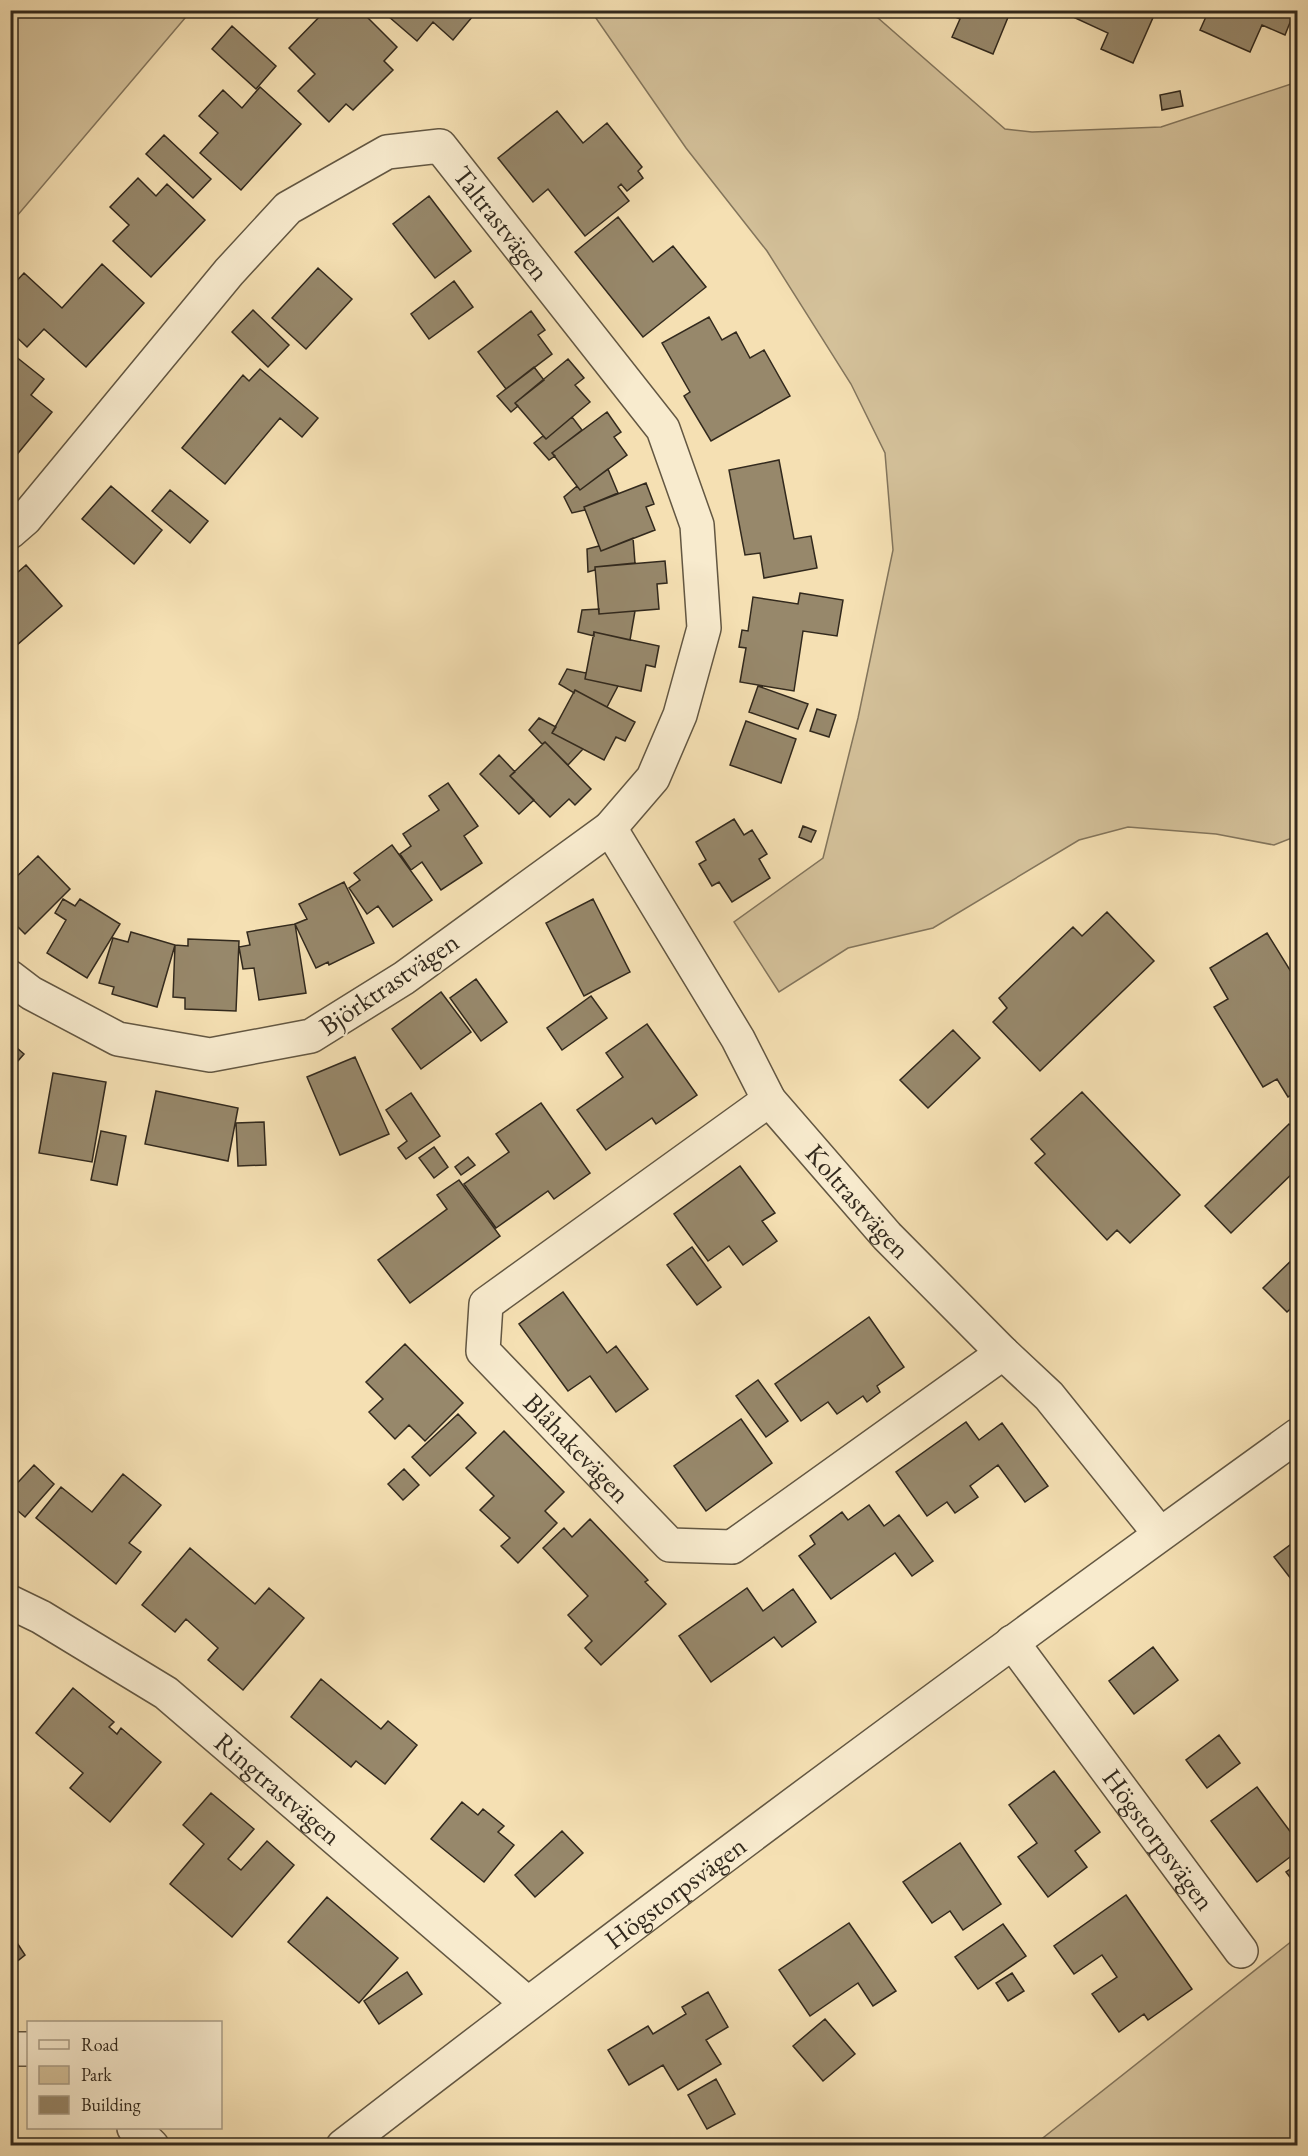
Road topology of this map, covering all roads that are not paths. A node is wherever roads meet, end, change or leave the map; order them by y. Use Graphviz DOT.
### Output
graph roads {
  1 [pos="10,532"];
  2 [pos="610,828"];
  3 [pos="10,976"];
  4 [pos="769,1100"];
  5 [pos="1003,1353"];
  6 [pos="1298,1435"];
  7 [pos="1160,1534"];
  8 [pos="10,1602"];
  9 [pos="1012,1642"];
  10 [pos="1241,1951"];
  11 [pos="527,2003"];
  12 [pos="10,2049"];
  13 [pos="27,2049"];
  14 [pos="136,2129"];
  15 [pos="152,2145"];
  16 [pos="344,2145"];
  1 -- 2 [label="street, Taltrastvägen"];
  2 -- 3 [label="street, Björktrastvägen"];
  2 -- 4 [label="street, Koltrastvägen"];
  4 -- 5 [label="street, Koltrastvägen"];
  4 -- 5 [label="street, Blåhakevägen"];
  5 -- 7 [label="street, Koltrastvägen"];
  6 -- 7 [label="street, Högstorpsvägen"];
  7 -- 9 [label="street, Högstorpsvägen"];
  8 -- 11 [label="street, Ringtrastvägen"];
  9 -- 10 [label="street, Högstorpsvägen"];
  9 -- 11 [label="street, Högstorpsvägen"];
  11 -- 16 [label="street, Högstorpsvägen"];
  12 -- 13 [label="street"];
  14 -- 15 [label="street"];
}
